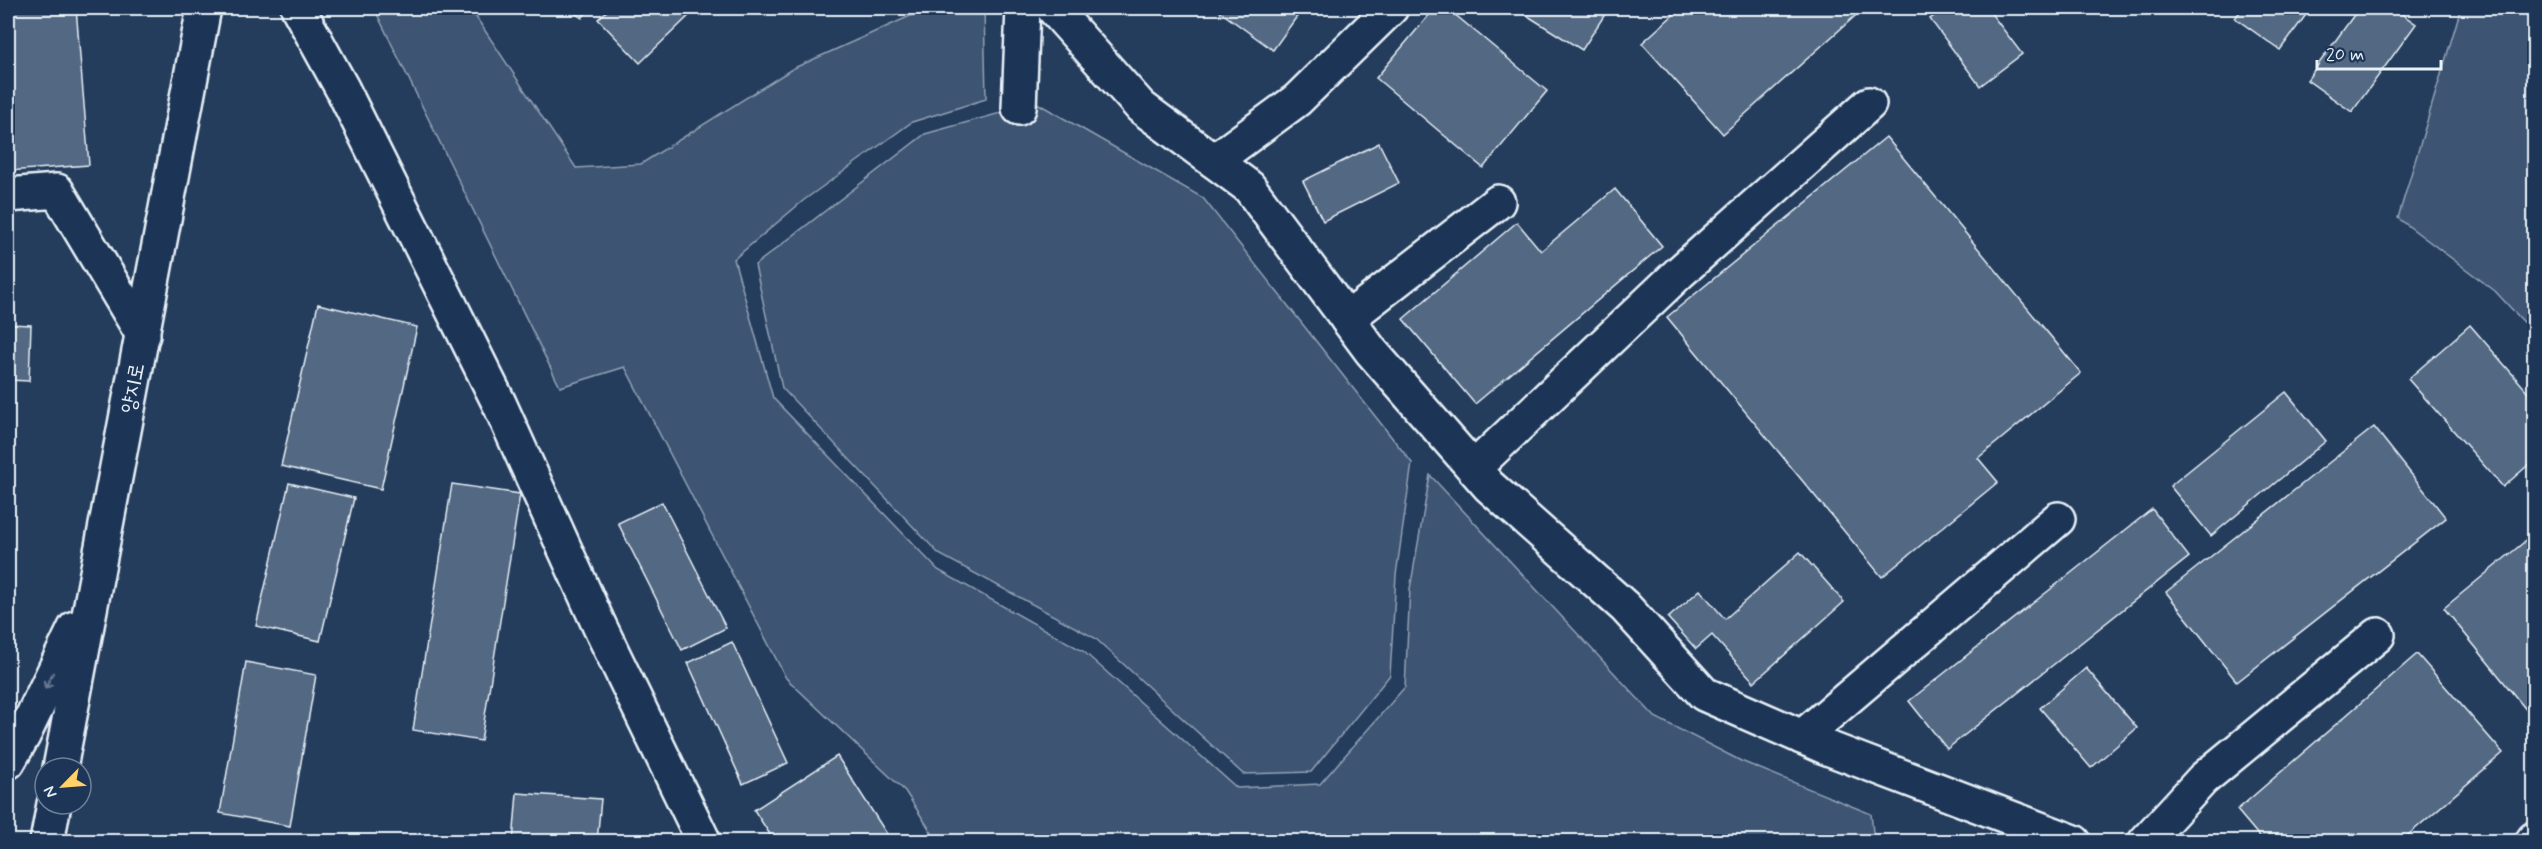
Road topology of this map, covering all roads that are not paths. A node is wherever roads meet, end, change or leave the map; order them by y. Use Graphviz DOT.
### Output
graph roads {
  1 [pos="204,8"];
  2 [pos="298,8"];
  3 [pos="1023,8"];
  4 [pos="1053,8"];
  5 [pos="1391,8"];
  6 [pos="1869,104"];
  7 [pos="1019,108"];
  8 [pos="1214,161"];
  9 [pos="8,195"];
  10 [pos="1498,202"];
  11 [pos="1347,319"];
  12 [pos="143,335"];
  13 [pos="1474,468"];
  14 [pos="2058,519"];
  15 [pos="93,591"];
  16 [pos="2378,635"];
  17 [pos="1802,737"];
  18 [pos="62,756"];
  19 [pos="8,762"];
  20 [pos="52,816"];
  21 [pos="47,842"];
  22 [pos="704,842"];
  23 [pos="2074,842"];
  24 [pos="2145,842"];
  1 -- 12 [label="street, 양지로"];
  2 -- 22 [label="street"];
  3 -- 7 [label="street"];
  4 -- 8 [label="street"];
  5 -- 8 [label="street"];
  6 -- 13 [label="street"];
  8 -- 11 [label="street"];
  9 -- 12 [label="street"];
  10 -- 11 [label="street"];
  11 -- 13 [label="street"];
  12 -- 15 [label="street, 양지로"];
  13 -- 17 [label="street"];
  14 -- 17 [label="street"];
  15 -- 18 [label="street, 양지로"];
  15 -- 19 [label="street, one-way"];
  16 -- 24 [label="street"];
  17 -- 23 [label="street"];
  20 -- 21 [label="street"];
}
